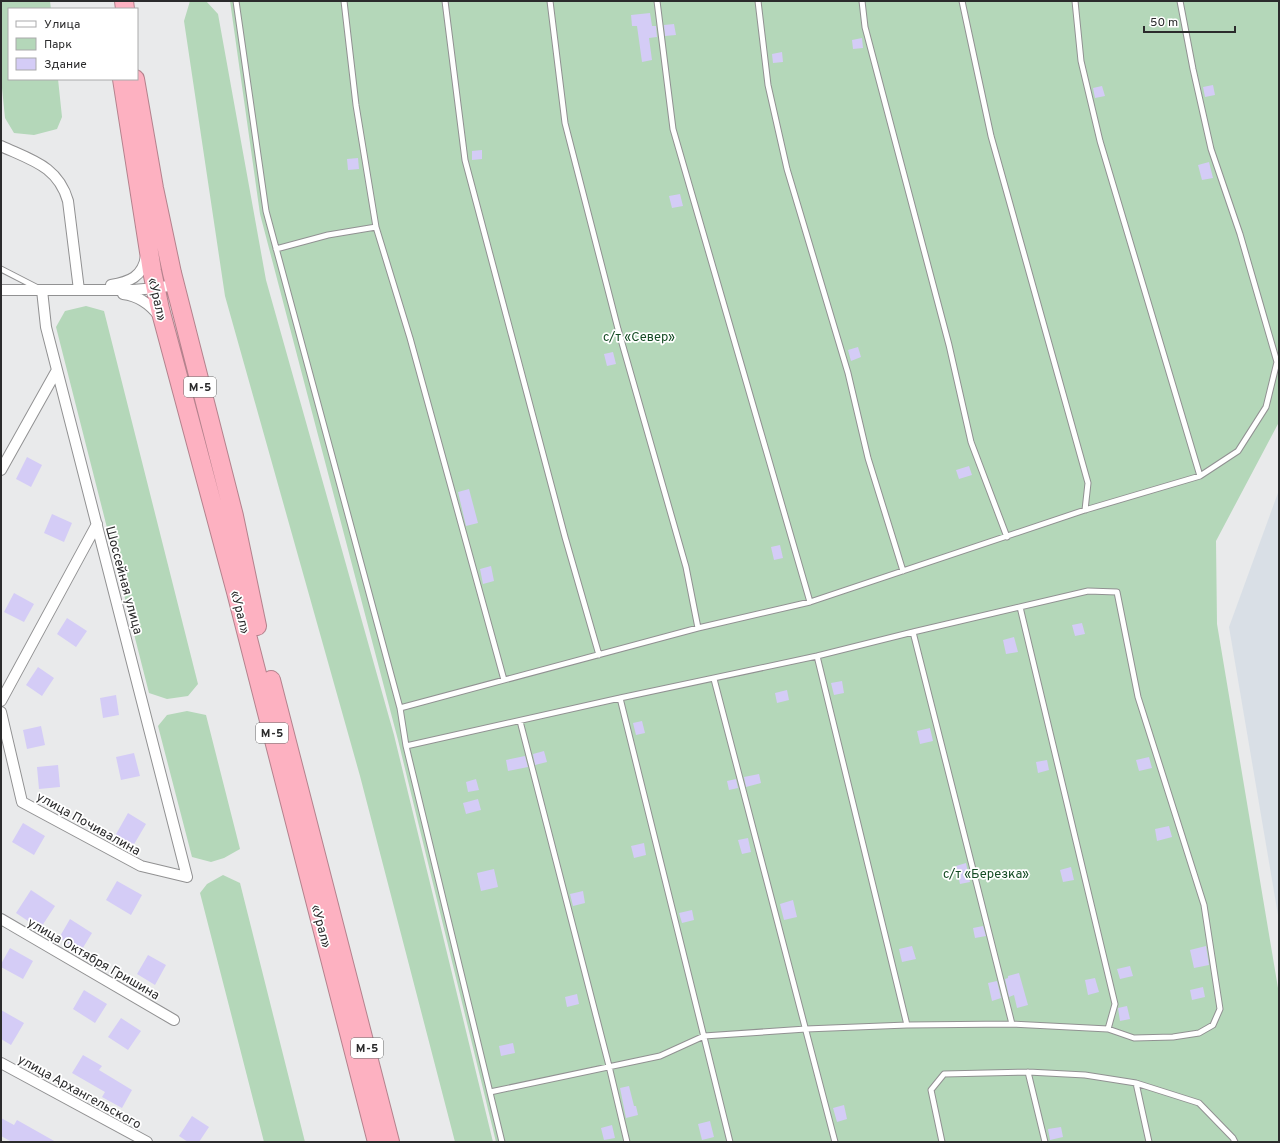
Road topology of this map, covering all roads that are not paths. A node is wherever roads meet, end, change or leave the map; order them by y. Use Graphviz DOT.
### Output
graph roads {
  1 [pos="236,1"];
  2 [pos="344,1"];
  3 [pos="445,1"];
  4 [pos="550,1"];
  5 [pos="656,1"];
  6 [pos="758,1"];
  7 [pos="862,1"];
  8 [pos="962,1"];
  9 [pos="1075,1"];
  10 [pos="1180,1"];
  11 [pos="122,80"];
  12 [pos="135,80"];
  13 [pos="1,146"];
  14 [pos="376,227"];
  15 [pos="147,244"];
  16 [pos="276,249"];
  17 [pos="1,269"];
  18 [pos="174,285"];
  19 [pos="156,288"];
  20 [pos="1,290"];
  21 [pos="42,290"];
  22 [pos="79,290"];
  23 [pos="164,324"];
  24 [pos="57,370"];
  25 [pos="1,470"];
  26 [pos="1200,476"];
  27 [pos="1085,510"];
  28 [pos="96,524"];
  29 [pos="1007,537"];
  30 [pos="903,571"];
  31 [pos="810,602"];
  32 [pos="1020,607"];
  33 [pos="698,628"];
  34 [pos="913,632"];
  35 [pos="599,655"];
  36 [pos="817,656"];
  37 [pos="714,679"];
  38 [pos="504,680"];
  39 [pos="620,698"];
  40 [pos="1,700"];
  41 [pos="400,708"];
  42 [pos="1,712"];
  43 [pos="520,721"];
  44 [pos="406,746"];
  45 [pos="187,877"];
  46 [pos="1,919"];
  47 [pos="174,1020"];
  48 [pos="1012,1024"];
  49 [pos="907,1025"];
  50 [pos="806,1029"];
  51 [pos="1108,1029"];
  52 [pos="704,1036"];
  53 [pos="1,1063"];
  54 [pos="609,1066"];
  55 [pos="1028,1072"];
  56 [pos="1136,1083"];
  57 [pos="490,1092"];
  58 [pos="147,1142"];
  59 [pos="377,1142"];
  60 [pos="390,1142"];
  61 [pos="502,1142"];
  62 [pos="627,1142"];
  63 [pos="730,1142"];
  64 [pos="835,1142"];
  65 [pos="942,1142"];
  66 [pos="1046,1142"];
  67 [pos="1149,1142"];
  68 [pos="1234,1142"];
  1 -- 16 [label="lane"];
  2 -- 14 [label="lane"];
  3 -- 35 [label="lane"];
  4 -- 33 [label="lane"];
  5 -- 31 [label="lane"];
  6 -- 30 [label="lane"];
  7 -- 29 [label="lane"];
  8 -- 27 [label="lane"];
  9 -- 26 [label="lane"];
  10 -- 26 [label="lane"];
  11 -- 15 [label="highway, «Урал» / М-5"];
  12 -- 18 [label="highway, «Урал» / М-5"];
  13 -- 22 [label="street"];
  14 -- 16 [label="lane"];
  14 -- 38 [label="lane"];
  15 -- 19 [label="highway, «Урал» / М-5"];
  15 -- 22 [label="street"];
  16 -- 41 [label="lane"];
  17 -- 21 [label="lane"];
  18 -- 19 [label="street"];
  18 -- 60 [label="highway, «Урал» / М-5"];
  19 -- 22 [label="street"];
  19 -- 23 [label="highway, «Урал» / М-5"];
  20 -- 21 [label="street"];
  21 -- 22 [label="street"];
  21 -- 24 [label="street, Шоссейная улица"];
  22 -- 23 [label="street"];
  23 -- 59 [label="highway, «Урал» / М-5"];
  24 -- 25 [label="street"];
  24 -- 28 [label="street, Шоссейная улица"];
  26 -- 27 [label="lane"];
  27 -- 29 [label="lane"];
  28 -- 40 [label="street"];
  28 -- 45 [label="street, Шоссейная улица"];
  29 -- 30 [label="lane"];
  30 -- 31 [label="lane"];
  31 -- 33 [label="lane"];
  32 -- 34 [label="lane"];
  32 -- 51 [label="lane"];
  32 -- 51 [label="lane"];
  33 -- 35 [label="lane"];
  34 -- 36 [label="lane"];
  34 -- 48 [label="lane"];
  35 -- 38 [label="lane"];
  36 -- 37 [label="lane"];
  36 -- 49 [label="lane"];
  37 -- 39 [label="lane"];
  37 -- 50 [label="lane"];
  38 -- 41 [label="lane"];
  39 -- 43 [label="lane"];
  39 -- 52 [label="lane"];
  41 -- 44 [label="lane"];
  42 -- 45 [label="street, улица Почивалина"];
  43 -- 44 [label="lane"];
  43 -- 54 [label="lane"];
  44 -- 57 [label="lane"];
  46 -- 47 [label="street, улица Октября Гришина"];
  48 -- 49 [label="lane"];
  48 -- 51 [label="lane"];
  49 -- 50 [label="lane"];
  50 -- 52 [label="lane"];
  50 -- 64 [label="lane"];
  52 -- 54 [label="lane"];
  52 -- 63 [label="lane"];
  53 -- 58 [label="street, улица Архангельского"];
  54 -- 57 [label="lane"];
  54 -- 62 [label="lane"];
  55 -- 56 [label="lane"];
  55 -- 65 [label="lane"];
  55 -- 66 [label="lane"];
  56 -- 67 [label="lane"];
  56 -- 68 [label="lane"];
  57 -- 61 [label="lane"];
}
